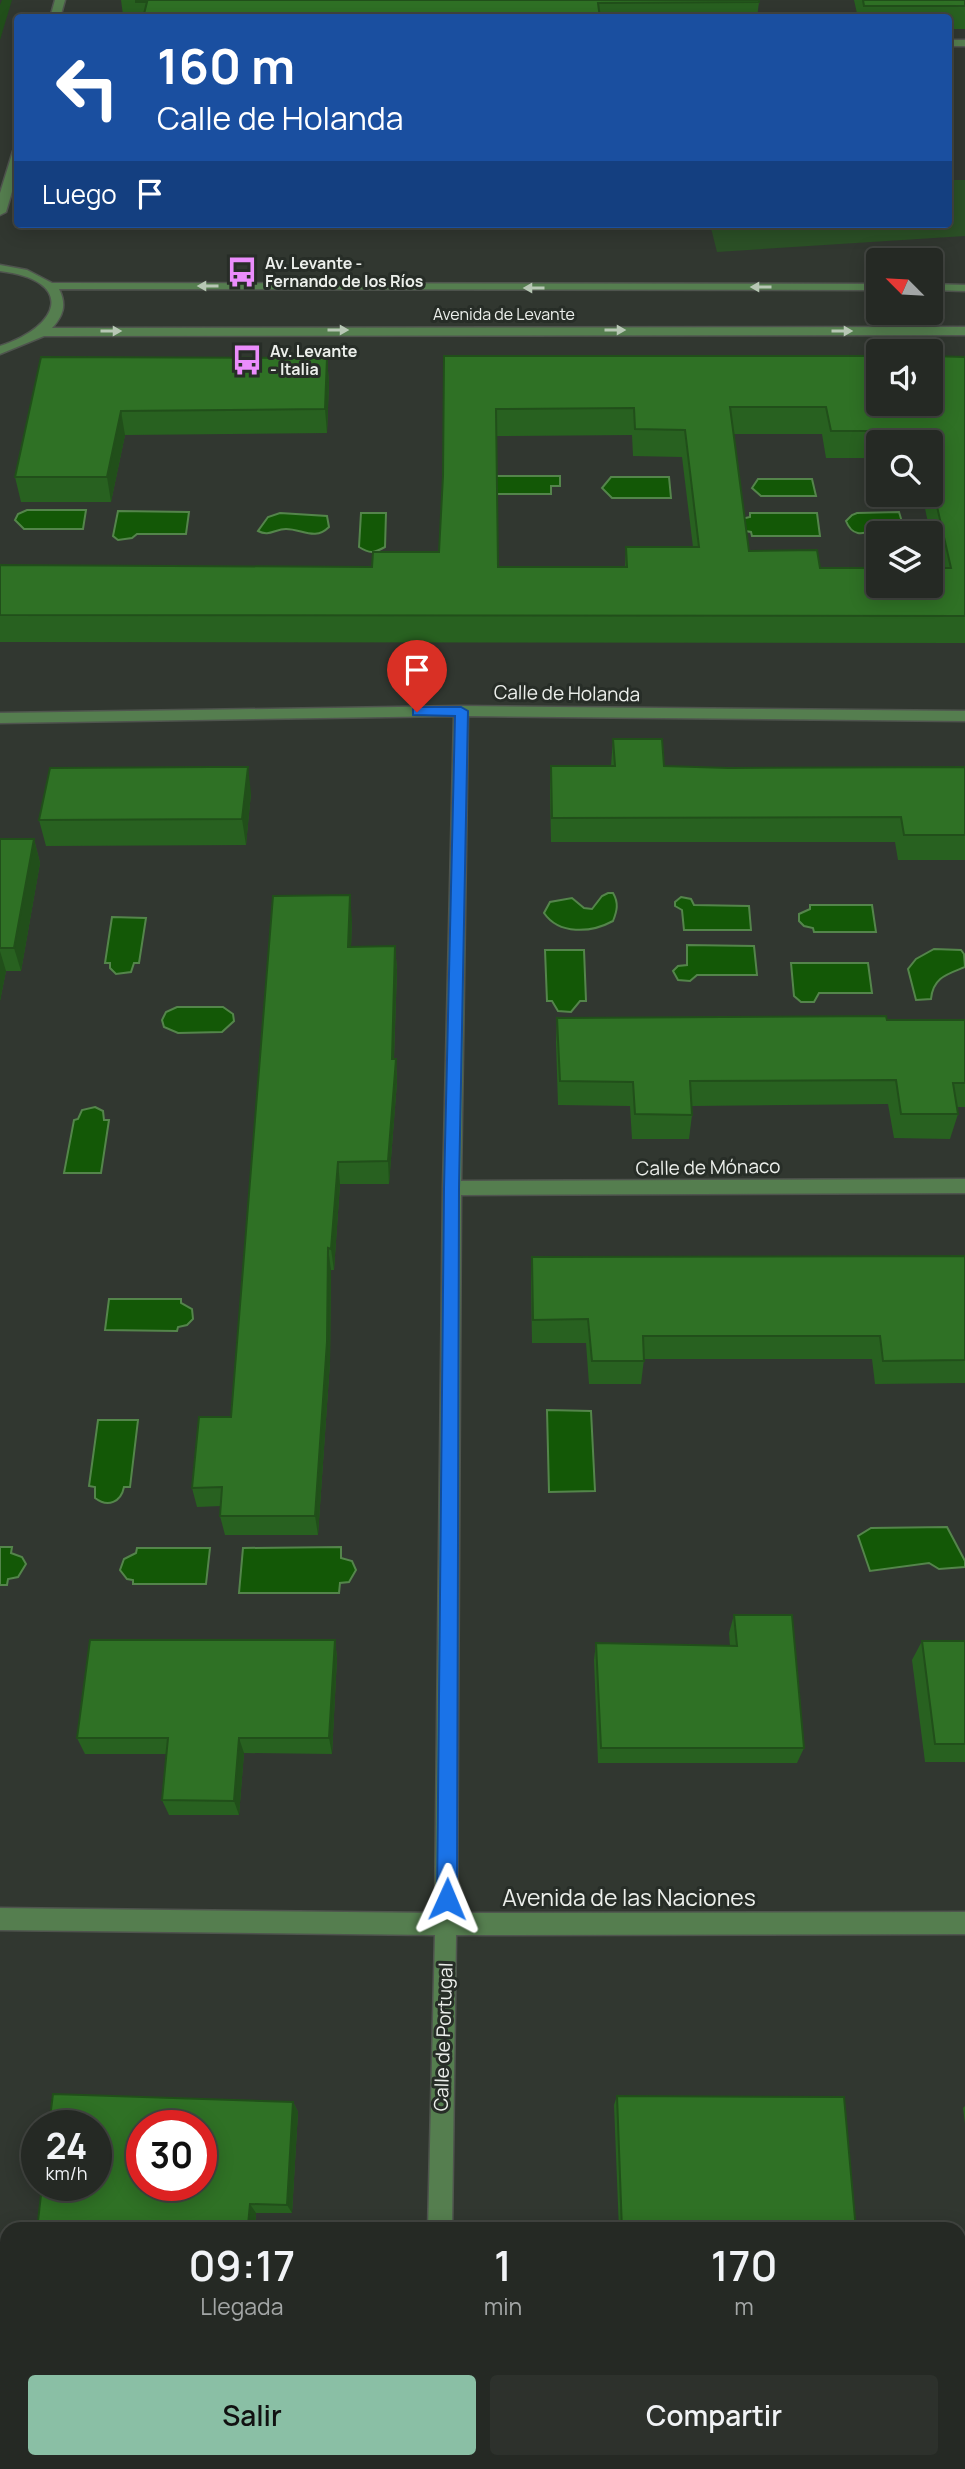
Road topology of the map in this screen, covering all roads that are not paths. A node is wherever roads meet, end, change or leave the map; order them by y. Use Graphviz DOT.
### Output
graph roads {
  1 [pos="14,165"];
  2 [pos="0,212"];
  3 [pos="0,268"];
  4 [pos="51,286"];
  5 [pos="866,287"];
  6 [pos="943,288"];
  7 [pos="965,288"];
  8 [pos="965,331"];
  9 [pos="42,332"];
  10 [pos="0,350"];
  11 [pos="461,711"];
  12 [pos="965,716"];
  13 [pos="0,718"];
  14 [pos="965,1186"];
  15 [pos="452,1188"];
  16 [pos="0,1919"];
  17 [pos="965,1923"];
  18 [pos="447,1924"];
  19 [pos="440,2222"];
  1 -- 2 [label="street"];
  3 -- 4 [label="street"];
  5 -- 4 [label="street, Avenida de Levante, one-way"];
  4 -- 9 [label="street"];
  6 -- 7 [label="street"];
  9 -- 8 [label="street, Avenida de Levante, one-way"];
  9 -- 10 [label="street"];
  11 -- 12 [label="street, Calle de Holanda"];
  11 -- 13 [label="street, Calle de Holanda"];
  11 -- 15 [label="street, Calle de Portugal"];
  14 -- 15 [label="street, Calle de Mónaco"];
  15 -- 18 [label="street, Calle de Portugal"];
  16 -- 18 [label="street, Avenida de las Naciones"];
  17 -- 18 [label="street, Avenida de las Naciones"];
  18 -- 19 [label="street, Calle de Portugal"];
}
